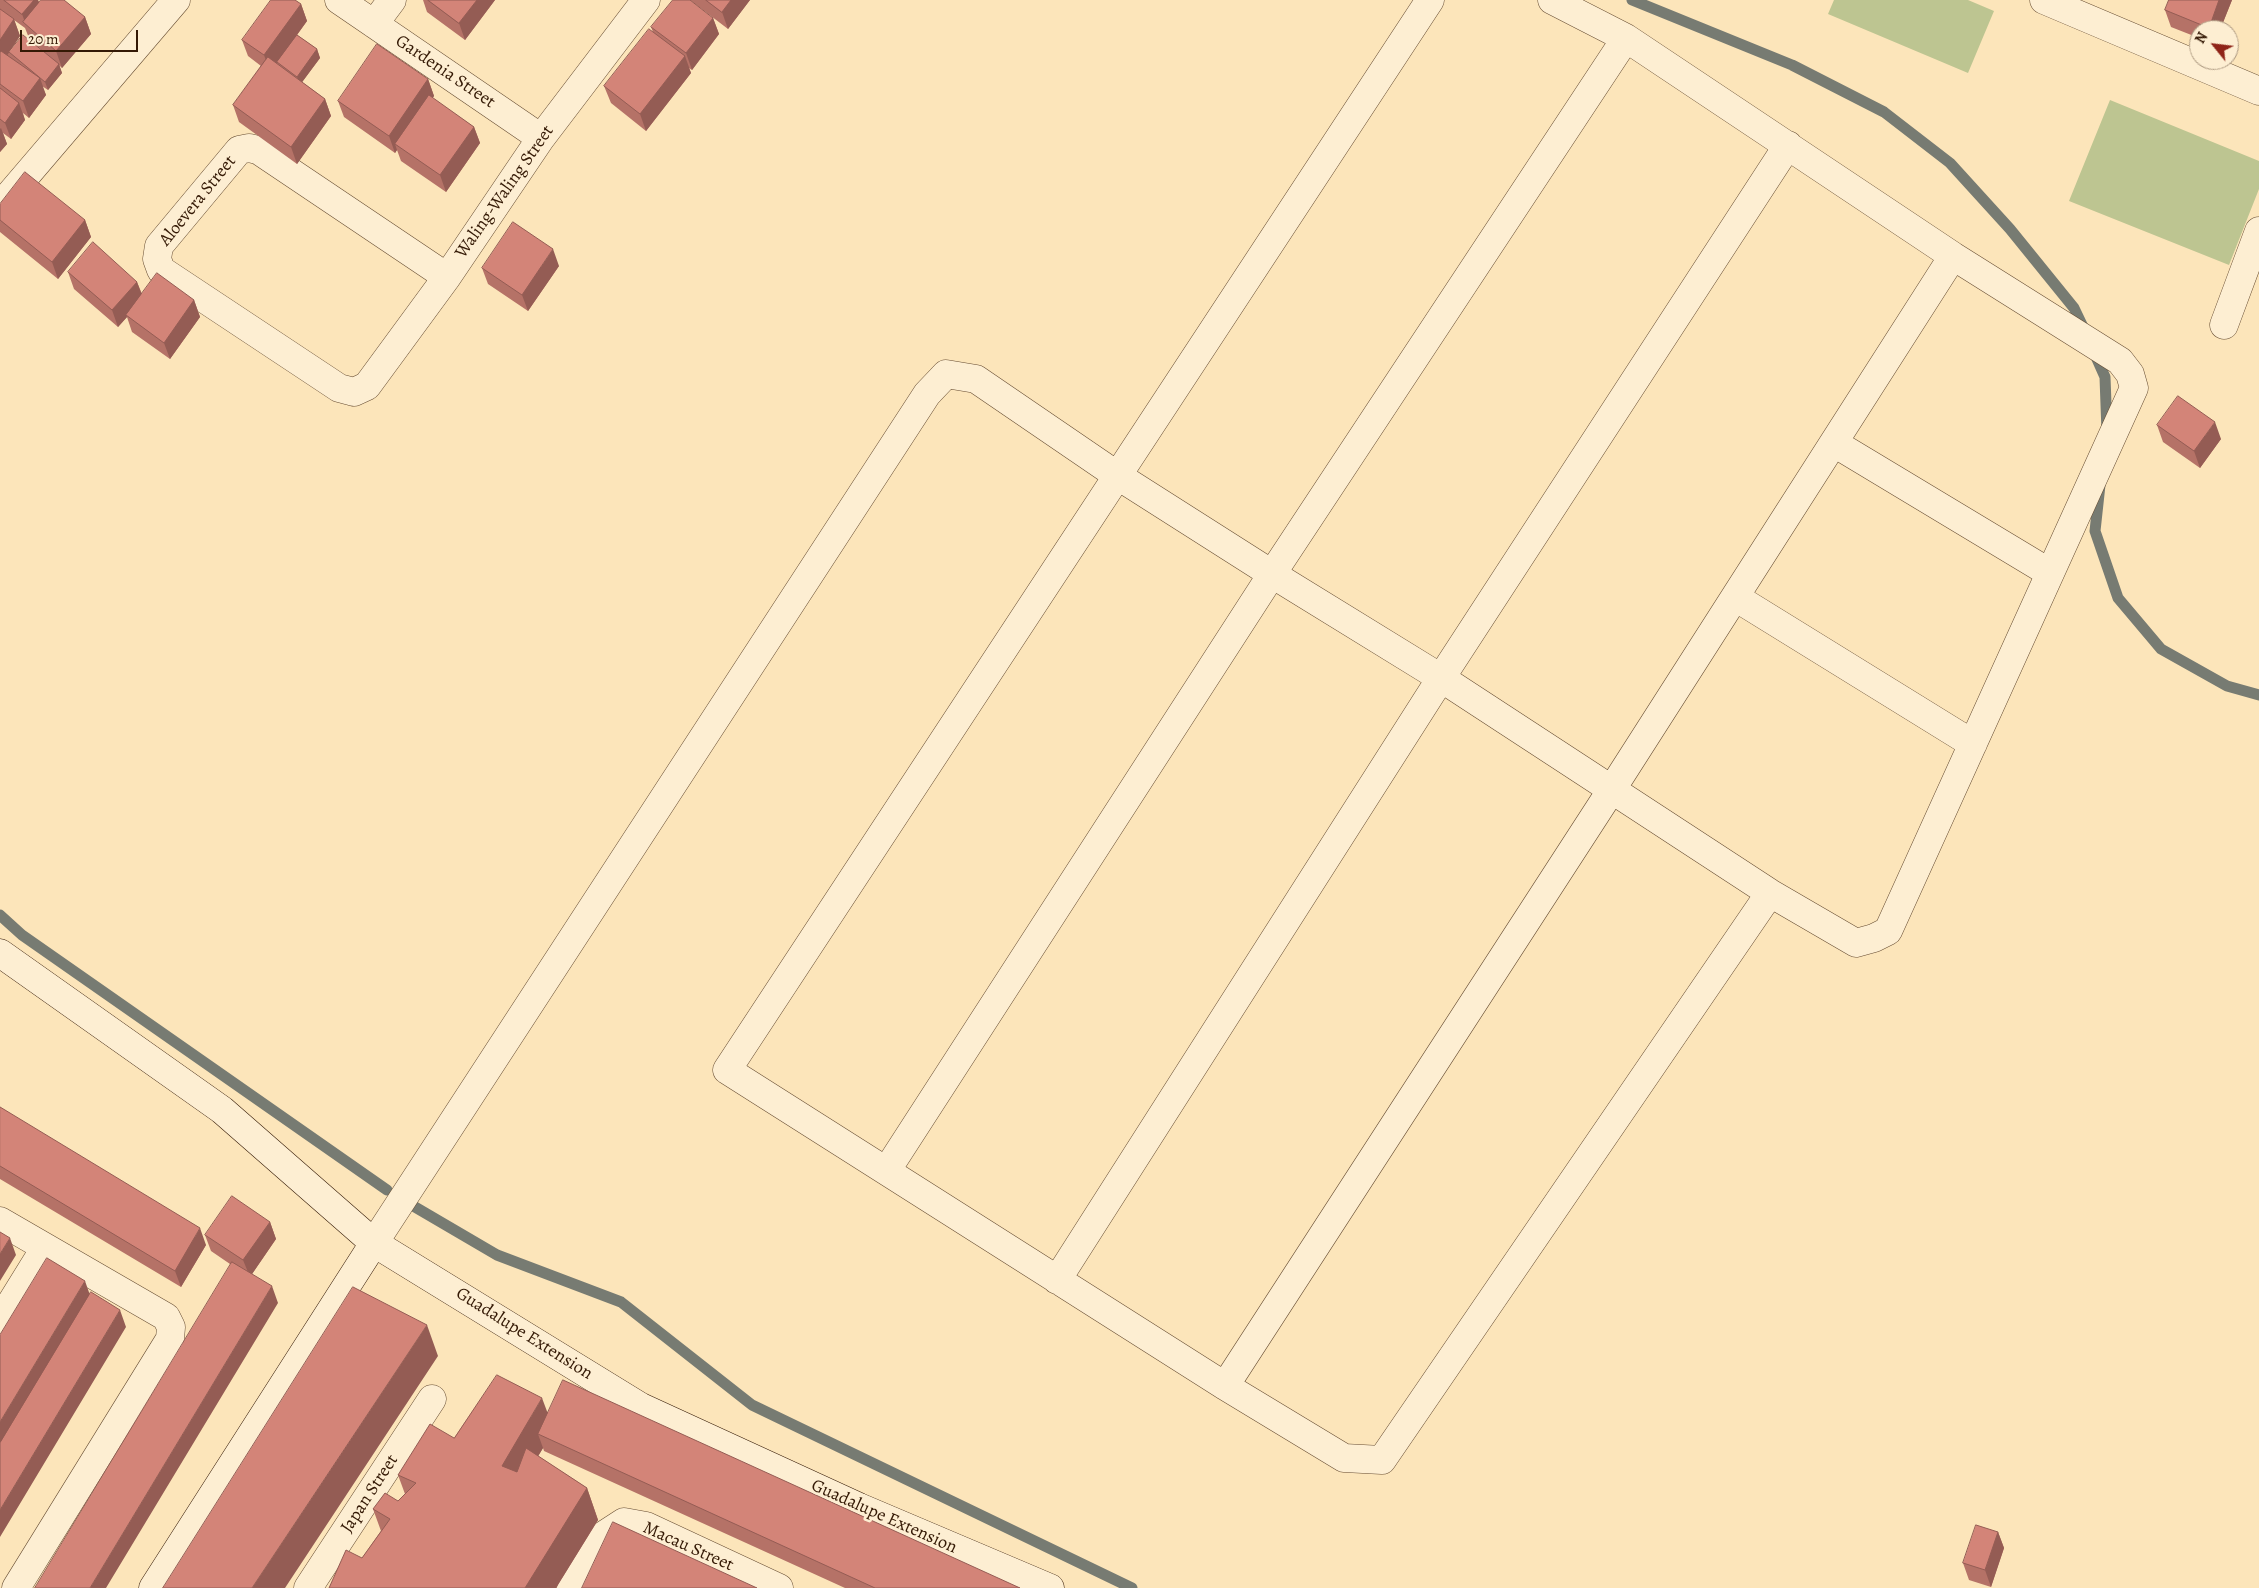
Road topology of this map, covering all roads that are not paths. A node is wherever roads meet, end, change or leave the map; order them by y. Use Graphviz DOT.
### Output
graph roads {
  1 [pos="176,0"];
  2 [pos="339,0"];
  3 [pos="392,0"];
  4 [pos="646,0"];
  5 [pos="1430,0"];
  6 [pos="1552,0"];
  7 [pos="2044,0"];
  8 [pos="374,24"];
  9 [pos="1626,38"];
  10 [pos="2259,90"];
  11 [pos="541,138"];
  12 [pos="1788,145"];
  13 [pos="0,206"];
  14 [pos="2259,230"];
  15 [pos="1953,256"];
  16 [pos="447,277"];
  17 [pos="2224,325"];
  18 [pos="361,389"];
  19 [pos="1834,443"];
  20 [pos="1118,476"];
  21 [pos="2050,573"];
  22 [pos="1272,574"];
  23 [pos="1736,597"];
  24 [pos="1442,678"];
  25 [pos="1973,744"];
  26 [pos="1612,790"];
  27 [pos="1770,893"];
  28 [pos="0,952"];
  29 [pos="887,1170"];
  30 [pos="0,1221"];
  31 [pos="374,1243"];
  32 [pos="45,1248"];
  33 [pos="1057,1280"];
  34 [pos="0,1321"];
  35 [pos="1225,1386"];
  36 [pos="432,1399"];
  37 [pos="16,1588"];
  38 [pos="154,1588"];
  39 [pos="308,1588"];
  40 [pos="571,1588"];
  41 [pos="780,1588"];
  42 [pos="1050,1588"];
  1 -- 13 [label="street"];
  2 -- 8 [label="street, Gardenia Street"];
  3 -- 8 [label="street"];
  4 -- 11 [label="street, Waling-Waling Street"];
  5 -- 20 [label="street"];
  6 -- 9 [label="street"];
  7 -- 10 [label="street"];
  8 -- 11 [label="street, Gardenia Street"];
  9 -- 12 [label="street"];
  9 -- 22 [label="street"];
  11 -- 16 [label="street, Waling-Waling Street"];
  12 -- 15 [label="street"];
  12 -- 24 [label="street"];
  14 -- 17 [label="street"];
  15 -- 19 [label="street"];
  15 -- 21 [label="street"];
  16 -- 18 [label="street, Waling-Waling Street"];
  16 -- 18 [label="street, Aloevera Street"];
  19 -- 21 [label="street"];
  19 -- 23 [label="street"];
  20 -- 22 [label="street"];
  20 -- 29 [label="street"];
  20 -- 31 [label="street"];
  21 -- 25 [label="street"];
  22 -- 24 [label="street"];
  22 -- 29 [label="street"];
  23 -- 25 [label="street"];
  23 -- 26 [label="street"];
  24 -- 26 [label="street"];
  24 -- 33 [label="street"];
  25 -- 27 [label="street"];
  26 -- 27 [label="street"];
  26 -- 35 [label="street"];
  27 -- 35 [label="street"];
  28 -- 31 [label="street, Guadalupe Extension"];
  29 -- 33 [label="street"];
  30 -- 32 [label="street"];
  31 -- 38 [label="street"];
  31 -- 42 [label="street, Guadalupe Extension"];
  32 -- 34 [label="street"];
  32 -- 37 [label="street"];
  33 -- 35 [label="street"];
  36 -- 39 [label="street, Japan Street"];
  40 -- 41 [label="street, Macau Street"];
}
